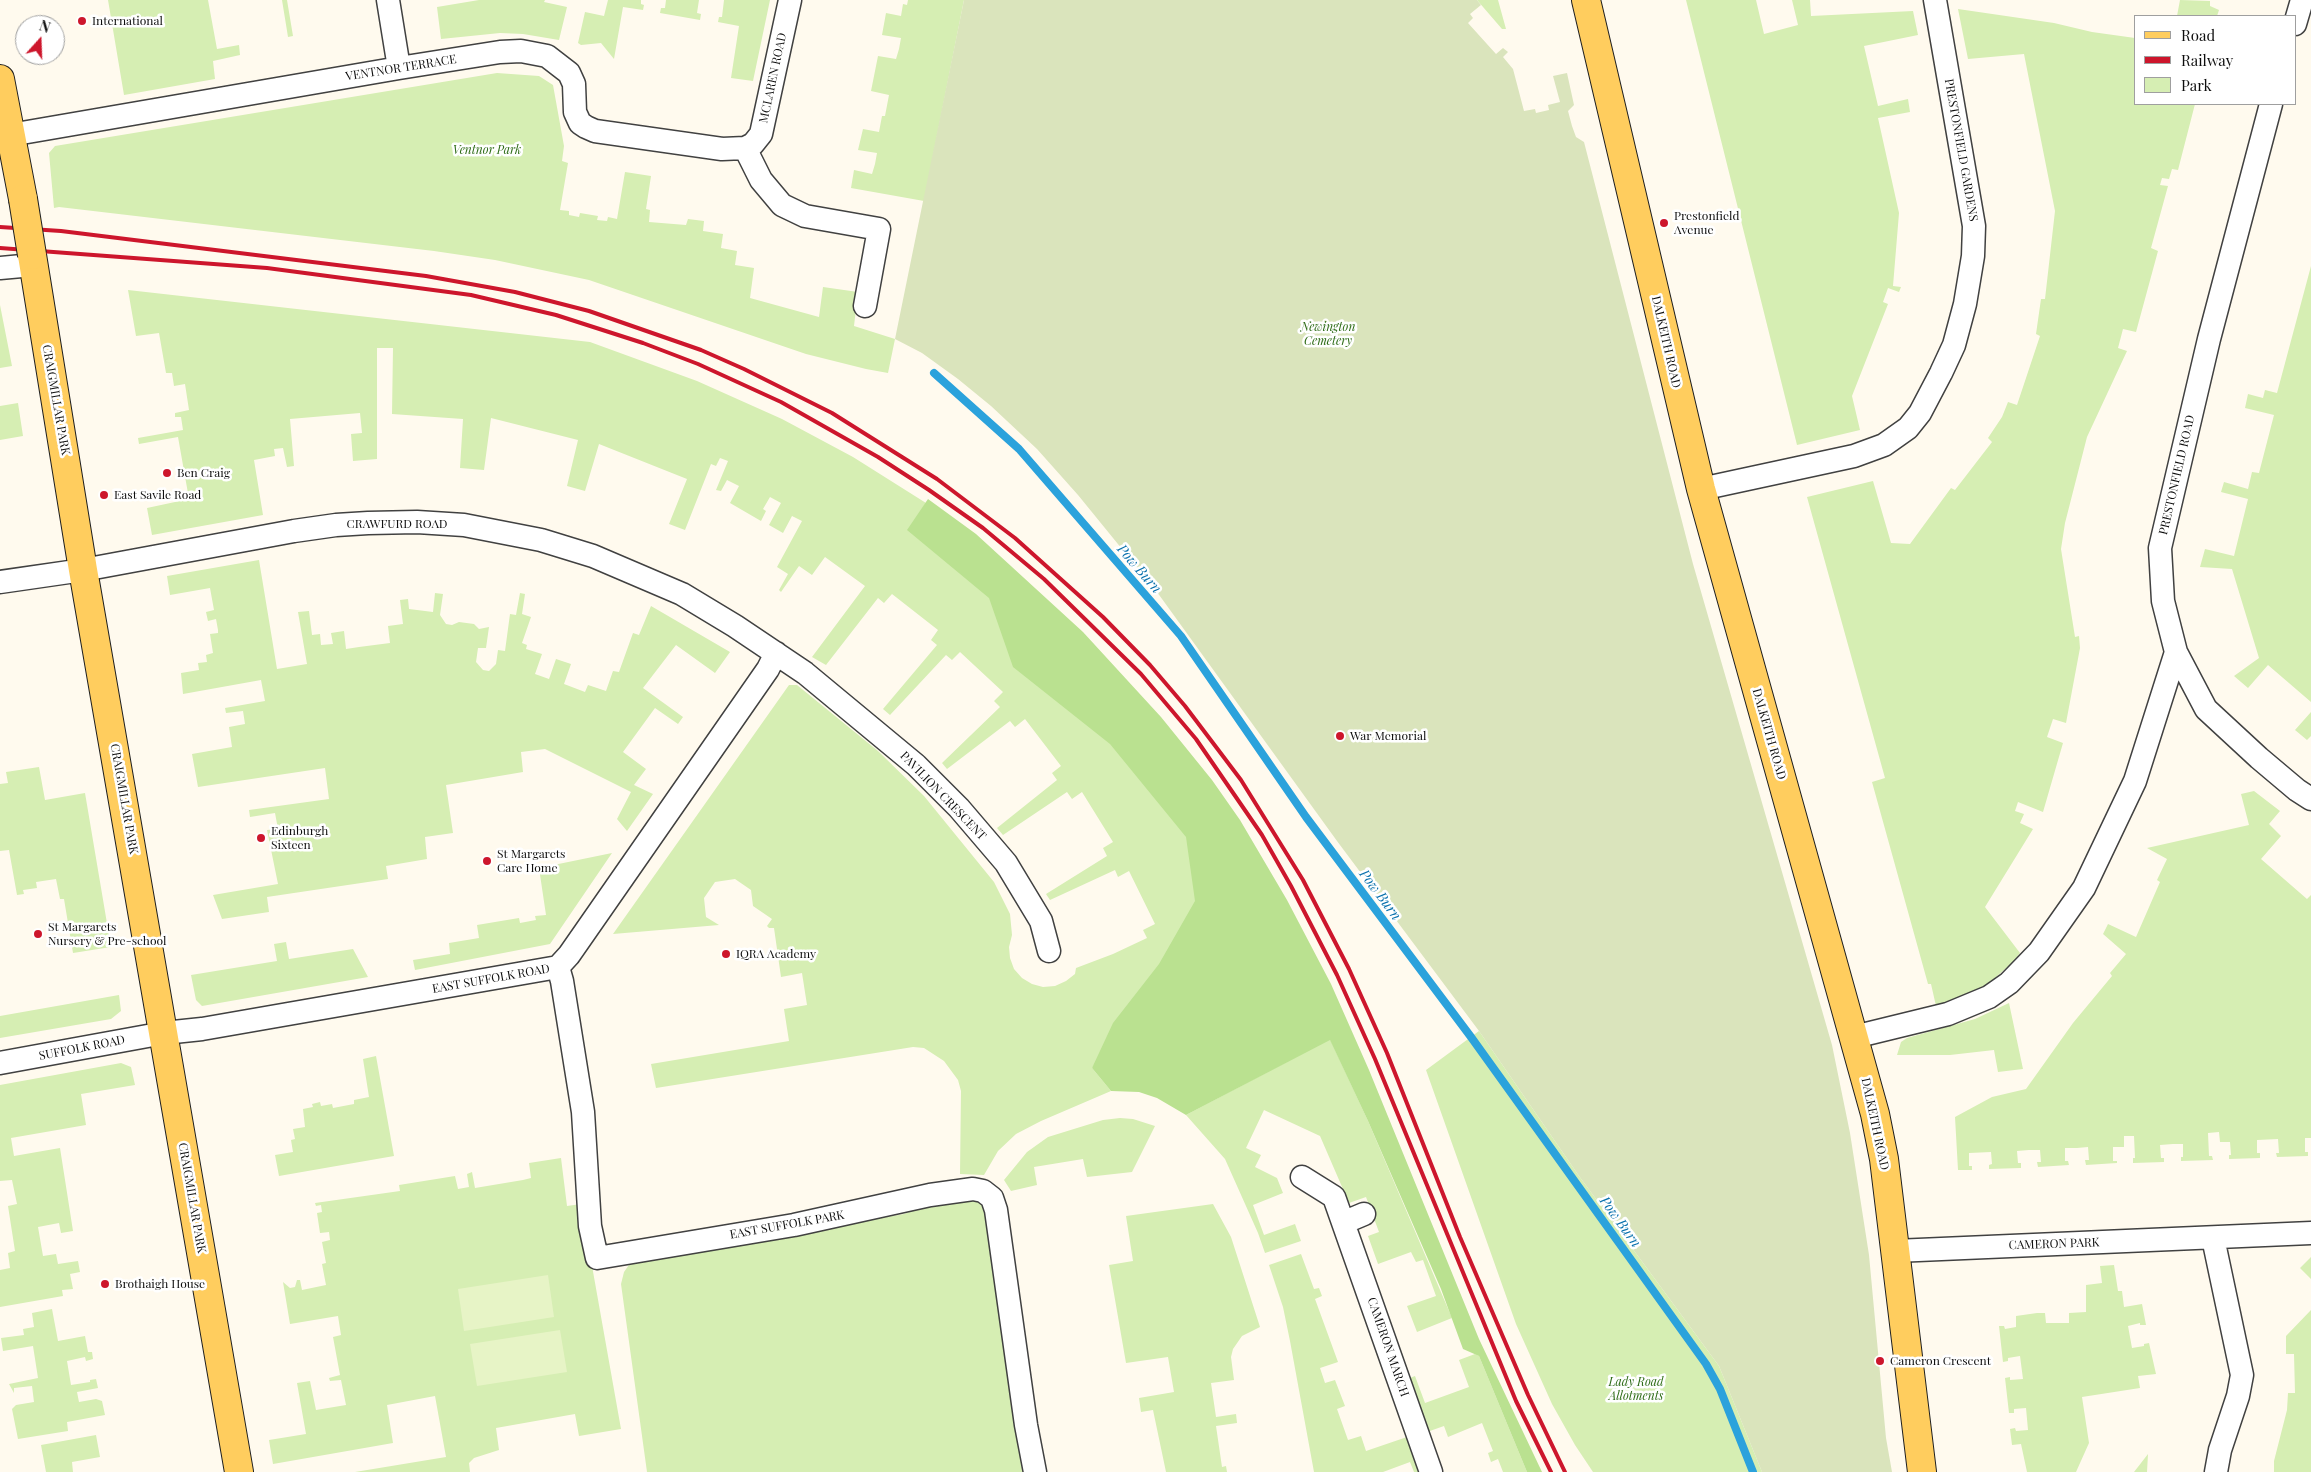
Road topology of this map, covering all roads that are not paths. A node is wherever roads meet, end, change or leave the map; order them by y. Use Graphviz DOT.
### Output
graph roads {
  1 [pos="388,0"];
  2 [pos="790,0"];
  3 [pos="1586,0"];
  4 [pos="1935,0"];
  5 [pos="2302,0"];
  6 [pos="2296,21"];
  7 [pos="399,68"];
  8 [pos="0,79"];
  9 [pos="2271,105"];
  10 [pos="6,129"];
  11 [pos="745,148"];
  12 [pos="32,260"];
  13 [pos="0,268"];
  14 [pos="864,306"];
  15 [pos="1702,489"];
  16 [pos="83,570"];
  17 [pos="0,582"];
  18 [pos="2176,652"];
  19 [pos="776,653"];
  20 [pos="2311,799"];
  21 [pos="1049,951"];
  22 [pos="558,967"];
  23 [pos="164,1033"];
  24 [pos="1854,1037"];
  25 [pos="0,1063"];
  26 [pos="1302,1177"];
  27 [pos="2311,1233"];
  28 [pos="2213,1238"];
  29 [pos="1895,1251"];
  30 [pos="239,1472"];
  31 [pos="1035,1472"];
  32 [pos="1431,1472"];
  33 [pos="1922,1472"];
  34 [pos="2216,1472"];
  1 -- 7 [label="street"];
  2 -- 11 [label="street, MCLAREN ROAD"];
  3 -- 15 [label="main road, DALKEITH ROAD"];
  4 -- 15 [label="street, PRESTONFIELD GARDENS"];
  5 -- 6 [label="street"];
  7 -- 10 [label="street, VENTNOR TERRACE"];
  7 -- 11 [label="street, VENTNOR TERRACE"];
  8 -- 10 [label="main road, CRAIGMILLAR PARK"];
  9 -- 18 [label="street, PRESTONFIELD ROAD"];
  10 -- 12 [label="main road, CRAIGMILLAR PARK, bridge"];
  11 -- 14 [label="street"];
  12 -- 13 [label="street"];
  12 -- 16 [label="main road, CRAIGMILLAR PARK"];
  15 -- 24 [label="main road, DALKEITH ROAD"];
  16 -- 17 [label="street"];
  16 -- 19 [label="street, CRAWFURD ROAD"];
  16 -- 23 [label="main road, CRAIGMILLAR PARK"];
  18 -- 20 [label="street, PRESTONFIELD ROAD"];
  18 -- 24 [label="street"];
  19 -- 21 [label="street, PAVILION CRESCENT"];
  19 -- 22 [label="street, EAST SUFFOLK ROAD"];
  22 -- 23 [label="street, EAST SUFFOLK ROAD"];
  22 -- 31 [label="street, EAST SUFFOLK PARK"];
  23 -- 25 [label="street, SUFFOLK ROAD"];
  23 -- 30 [label="main road, CRAIGMILLAR PARK"];
  24 -- 29 [label="main road, DALKEITH ROAD"];
  26 -- 32 [label="street, CAMERON MARCH"];
  27 -- 28 [label="street, CAMERON PARK"];
  28 -- 29 [label="street, CAMERON PARK"];
  28 -- 34 [label="street"];
  29 -- 33 [label="main road, DALKEITH ROAD"];
}
